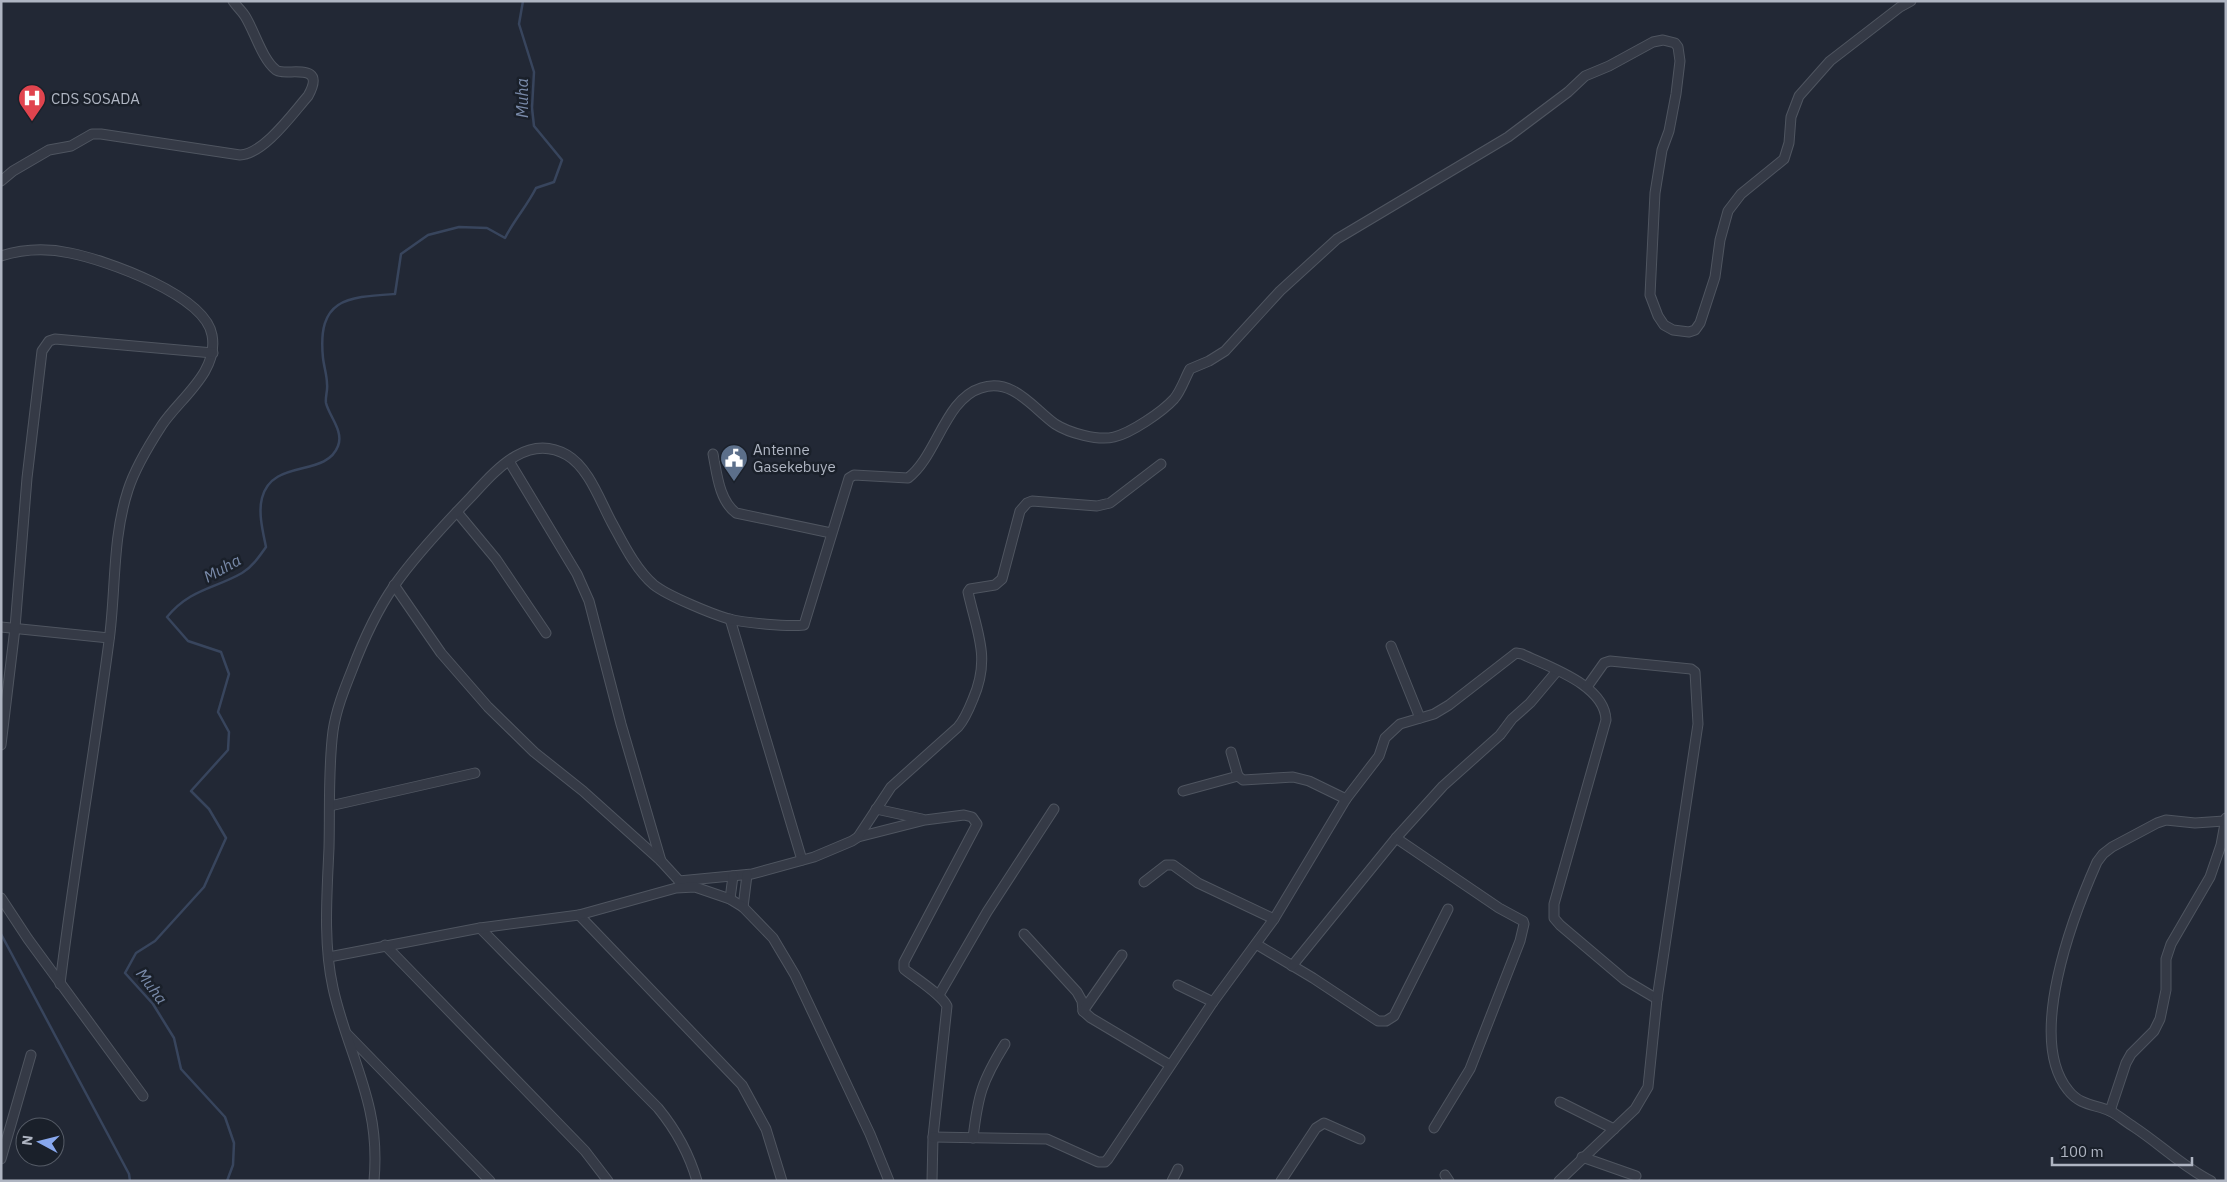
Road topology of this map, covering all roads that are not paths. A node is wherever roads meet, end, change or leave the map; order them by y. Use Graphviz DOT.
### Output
graph roads {
  1 [pos="233,1"];
  2 [pos="1911,1"];
  3 [pos="1,181"];
  4 [pos="1,256"];
  5 [pos="213,353"];
  6 [pos="713,454"];
  7 [pos="509,461"];
  8 [pos="1161,464"];
  9 [pos="457,512"];
  10 [pos="831,533"];
  11 [pos="394,585"];
  12 [pos="730,619"];
  13 [pos="1,627"];
  14 [pos="14,628"];
  15 [pos="546,633"];
  16 [pos="109,638"];
  17 [pos="1391,646"];
  18 [pos="1557,671"];
  19 [pos="1587,687"];
  20 [pos="1420,718"];
  21 [pos="1,745"];
  22 [pos="1232,752"];
  23 [pos="475,773"];
  24 [pos="1238,776"];
  25 [pos="1183,791"];
  26 [pos="1346,800"];
  27 [pos="330,806"];
  28 [pos="876,809"];
  29 [pos="1054,809"];
  30 [pos="2225,819"];
  31 [pos="925,820"];
  32 [pos="858,837"];
  33 [pos="1396,838"];
  34 [pos="802,860"];
  35 [pos="661,861"];
  36 [pos="747,875"];
  37 [pos="732,876"];
  38 [pos="1144,882"];
  39 [pos="682,884"];
  40 [pos="1,898"];
  41 [pos="730,899"];
  42 [pos="743,907"];
  43 [pos="1448,910"];
  44 [pos="579,915"];
  45 [pos="1274,919"];
  46 [pos="480,928"];
  47 [pos="1024,934"];
  48 [pos="1256,944"];
  49 [pos="385,945"];
  50 [pos="1122,955"];
  51 [pos="329,957"];
  52 [pos="1292,966"];
  53 [pos="60,984"];
  54 [pos="1178,985"];
  55 [pos="939,995"];
  56 [pos="1657,999"];
  57 [pos="1213,1002"];
  58 [pos="1083,1011"];
  59 [pos="345,1032"];
  60 [pos="1005,1044"];
  61 [pos="31,1055"];
  62 [pos="1170,1065"];
  63 [pos="143,1096"];
  64 [pos="1560,1102"];
  65 [pos="2110,1111"];
  66 [pos="1434,1128"];
  67 [pos="1614,1129"];
  68 [pos="932,1137"];
  69 [pos="973,1138"];
  70 [pos="1360,1138"];
  71 [pos="1582,1157"];
  72 [pos="1,1159"];
  73 [pos="1178,1169"];
  74 [pos="1636,1176"];
  75 [pos="374,1181"];
  76 [pos="490,1181"];
  77 [pos="608,1181"];
  78 [pos="697,1181"];
  79 [pos="782,1181"];
  80 [pos="889,1181"];
  81 [pos="932,1181"];
  82 [pos="1172,1181"];
  83 [pos="1281,1181"];
  84 [pos="1559,1181"];
  85 [pos="2211,1181"];
  1 -- 3 [label="street"];
  2 -- 10 [label="street"];
  4 -- 5 [label="street"];
  5 -- 14 [label="street"];
  5 -- 16 [label="street"];
  6 -- 10 [label="street"];
  7 -- 9 [label="street"];
  7 -- 12 [label="street"];
  7 -- 35 [label="street"];
  8 -- 28 [label="street"];
  9 -- 11 [label="street"];
  9 -- 15 [label="street"];
  10 -- 12 [label="street"];
  11 -- 27 [label="street"];
  11 -- 35 [label="street"];
  12 -- 34 [label="street"];
  13 -- 14 [label="street"];
  14 -- 16 [label="street"];
  14 -- 21 [label="street"];
  16 -- 53 [label="street"];
  17 -- 20 [label="street"];
  18 -- 19 [label="street"];
  18 -- 20 [label="street"];
  18 -- 33 [label="street"];
  19 -- 56 [label="street"];
  19 -- 56 [label="street"];
  20 -- 26 [label="street"];
  22 -- 24 [label="street"];
  23 -- 27 [label="street"];
  24 -- 25 [label="street"];
  24 -- 26 [label="street"];
  26 -- 45 [label="street"];
  27 -- 51 [label="street"];
  28 -- 31 [label="street"];
  28 -- 32 [label="street"];
  29 -- 55 [label="street"];
  30 -- 65 [label="street"];
  30 -- 65 [label="street"];
  31 -- 32 [label="street"];
  31 -- 55 [label="street"];
  32 -- 34 [label="street"];
  33 -- 52 [label="street"];
  33 -- 66 [label="street"];
  34 -- 36 [label="street"];
  35 -- 39 [label="street"];
  36 -- 37 [label="street"];
  36 -- 42 [label="street"];
  37 -- 39 [label="street"];
  37 -- 41 [label="street"];
  38 -- 45 [label="street"];
  39 -- 41 [label="street"];
  39 -- 44 [label="street"];
  40 -- 53 [label="street"];
  41 -- 42 [label="street"];
  42 -- 80 [label="street"];
  43 -- 52 [label="street"];
  44 -- 46 [label="street"];
  44 -- 79 [label="street"];
  45 -- 48 [label="street"];
  46 -- 49 [label="street"];
  46 -- 78 [label="street"];
  47 -- 58 [label="street"];
  48 -- 52 [label="street"];
  48 -- 57 [label="street"];
  49 -- 51 [label="street"];
  49 -- 77 [label="street"];
  50 -- 58 [label="street"];
  51 -- 59 [label="street"];
  53 -- 63 [label="street"];
  54 -- 57 [label="street"];
  55 -- 68 [label="street"];
  56 -- 67 [label="street"];
  57 -- 62 [label="street"];
  58 -- 62 [label="street"];
  59 -- 75 [label="street"];
  59 -- 76 [label="street"];
  60 -- 69 [label="street"];
  61 -- 72 [label="street"];
  62 -- 69 [label="street"];
  64 -- 67 [label="street"];
  65 -- 85 [label="street"];
  67 -- 71 [label="street"];
  68 -- 69 [label="street"];
  68 -- 81 [label="street"];
  70 -- 83 [label="street"];
  71 -- 74 [label="street"];
  71 -- 84 [label="street"];
  73 -- 82 [label="street"];
}
